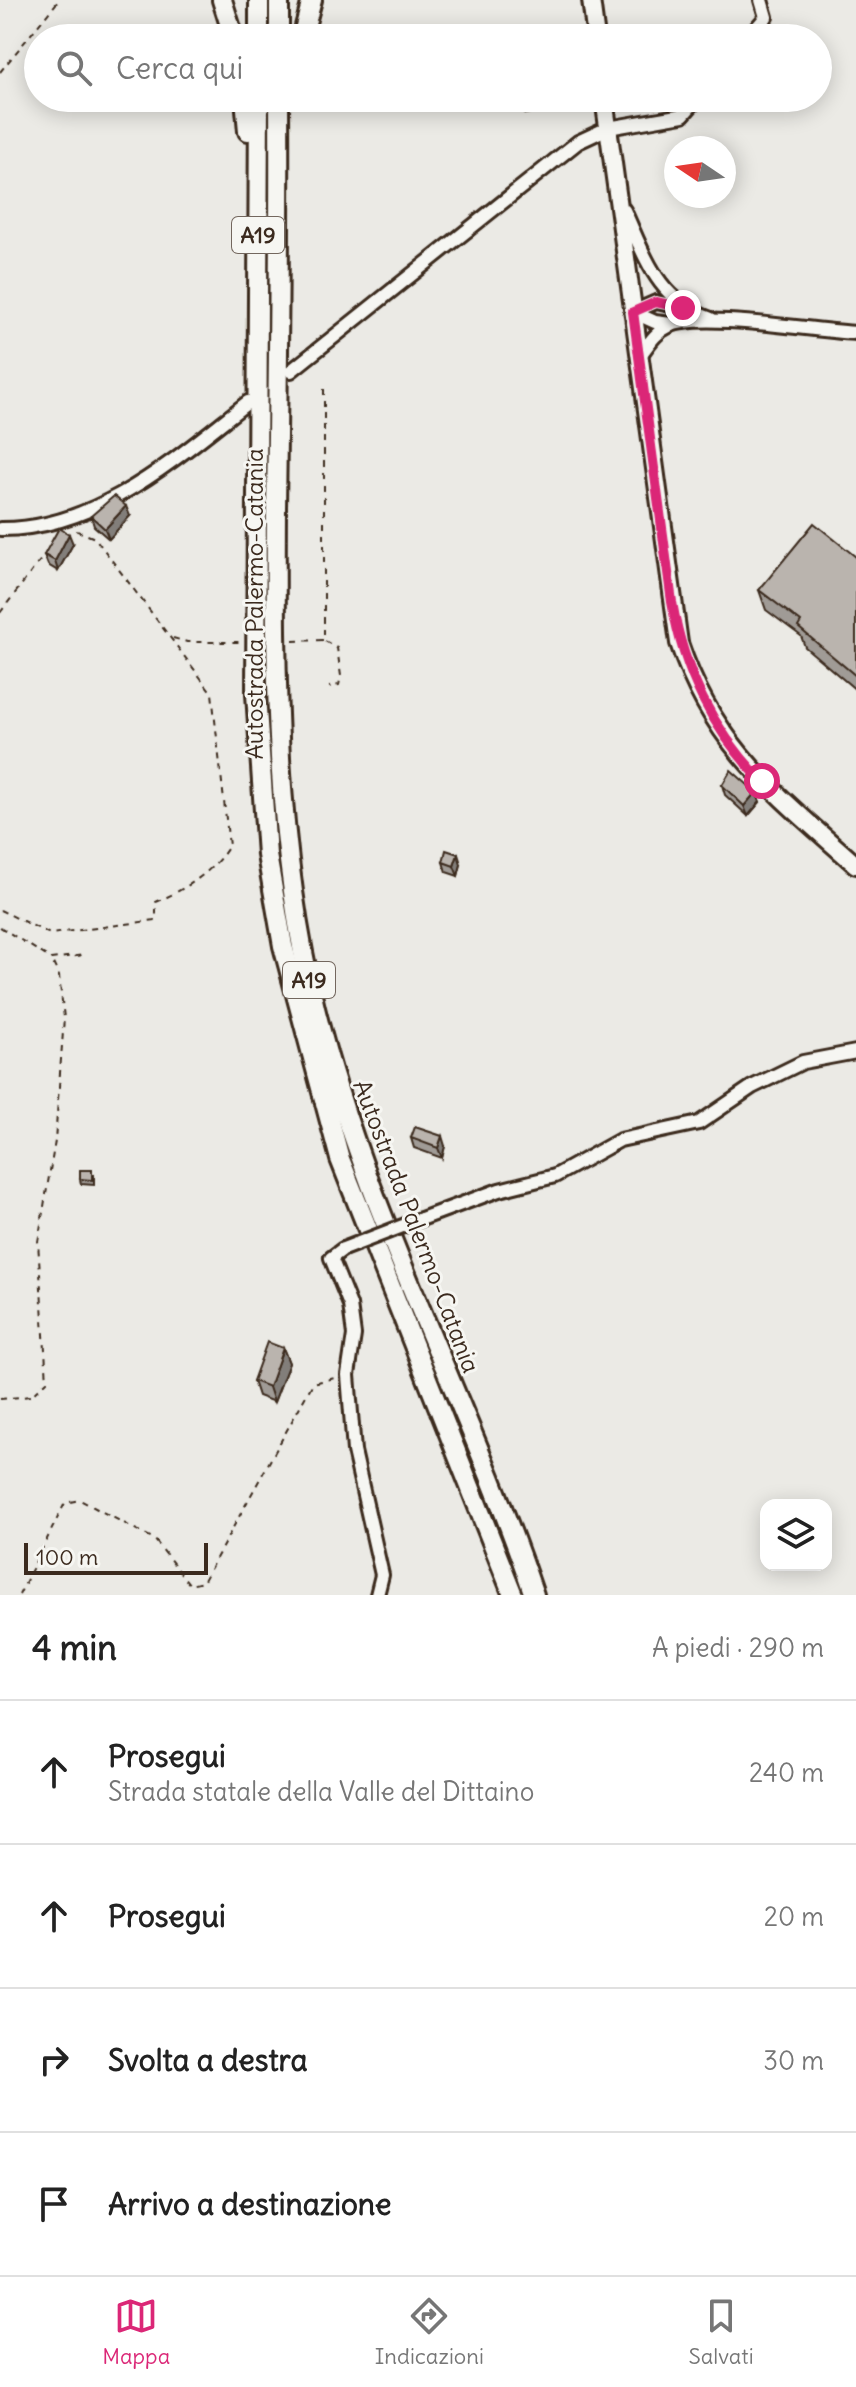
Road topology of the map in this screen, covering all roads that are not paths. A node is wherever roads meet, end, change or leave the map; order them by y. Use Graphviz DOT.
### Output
graph roads {
  1 [pos="222,0"];
  2 [pos="259,0"];
  3 [pos="279,0"];
  4 [pos="312,0"];
  5 [pos="591,0"];
  6 [pos="761,0"];
  7 [pos="230,24"];
  8 [pos="259,24"];
  9 [pos="279,24"];
  10 [pos="306,24"];
  11 [pos="594,24"];
  12 [pos="760,24"];
  13 [pos="246,112"];
  14 [pos="259,112"];
  15 [pos="279,112"];
  16 [pos="289,112"];
  17 [pos="606,112"];
  18 [pos="686,112"];
  19 [pos="608,128"];
  20 [pos="280,170"];
  21 [pos="618,198"];
  22 [pos="683,308"];
  23 [pos="633,312"];
  24 [pos="718,322"];
  25 [pos="672,324"];
  26 [pos="856,333"];
  27 [pos="639,357"];
  28 [pos="291,371"];
  29 [pos="258,372"];
  30 [pos="248,402"];
  31 [pos="0,529"];
  32 [pos="856,865"];
  33 [pos="856,1052"];
  34 [pos="520,1555"];
  35 [pos="382,1575"];
  36 [pos="377,1595"];
  37 [pos="388,1595"];
  38 [pos="511,1595"];
  39 [pos="534,1595"];
  40 [pos="540,1595"];
  1 -- 7 [label="highway"];
  2 -- 8 [label="highway"];
  3 -- 9 [label="highway"];
  4 -- 10 [label="highway"];
  5 -- 11 [label="main road"];
  6 -- 12 [label="street"];
  13 -- 29 [label="highway"];
  14 -- 29 [label="highway, Autostrada Palermo-Catania / A19"];
  15 -- 20 [label="highway, Autostrada Palermo-Catania / A19"];
  16 -- 20 [label="highway"];
  17 -- 19 [label="main road"];
  18 -- 19 [label="street"];
  19 -- 21 [label="main road"];
  19 -- 28 [label="street"];
  20 -- 34 [label="highway, Autostrada Palermo-Catania / A19"];
  21 -- 22 [label="street"];
  21 -- 23 [label="main road"];
  22 -- 23 [label="street"];
  22 -- 24 [label="street"];
  23 -- 25 [label="street"];
  23 -- 27 [label="main road"];
  24 -- 25 [label="street"];
  24 -- 26 [label="street"];
  25 -- 27 [label="street"];
  27 -- 32 [label="main road"];
  29 -- 38 [label="highway, Autostrada Palermo-Catania / A19"];
  30 -- 31 [label="street"];
  33 -- 35 [label="street, bridge"];
  34 -- 39 [label="highway, Autostrada Palermo-Catania / A19"];
  34 -- 40 [label="street"];
  35 -- 36 [label="street"];
  35 -- 37 [label="street"];
}
